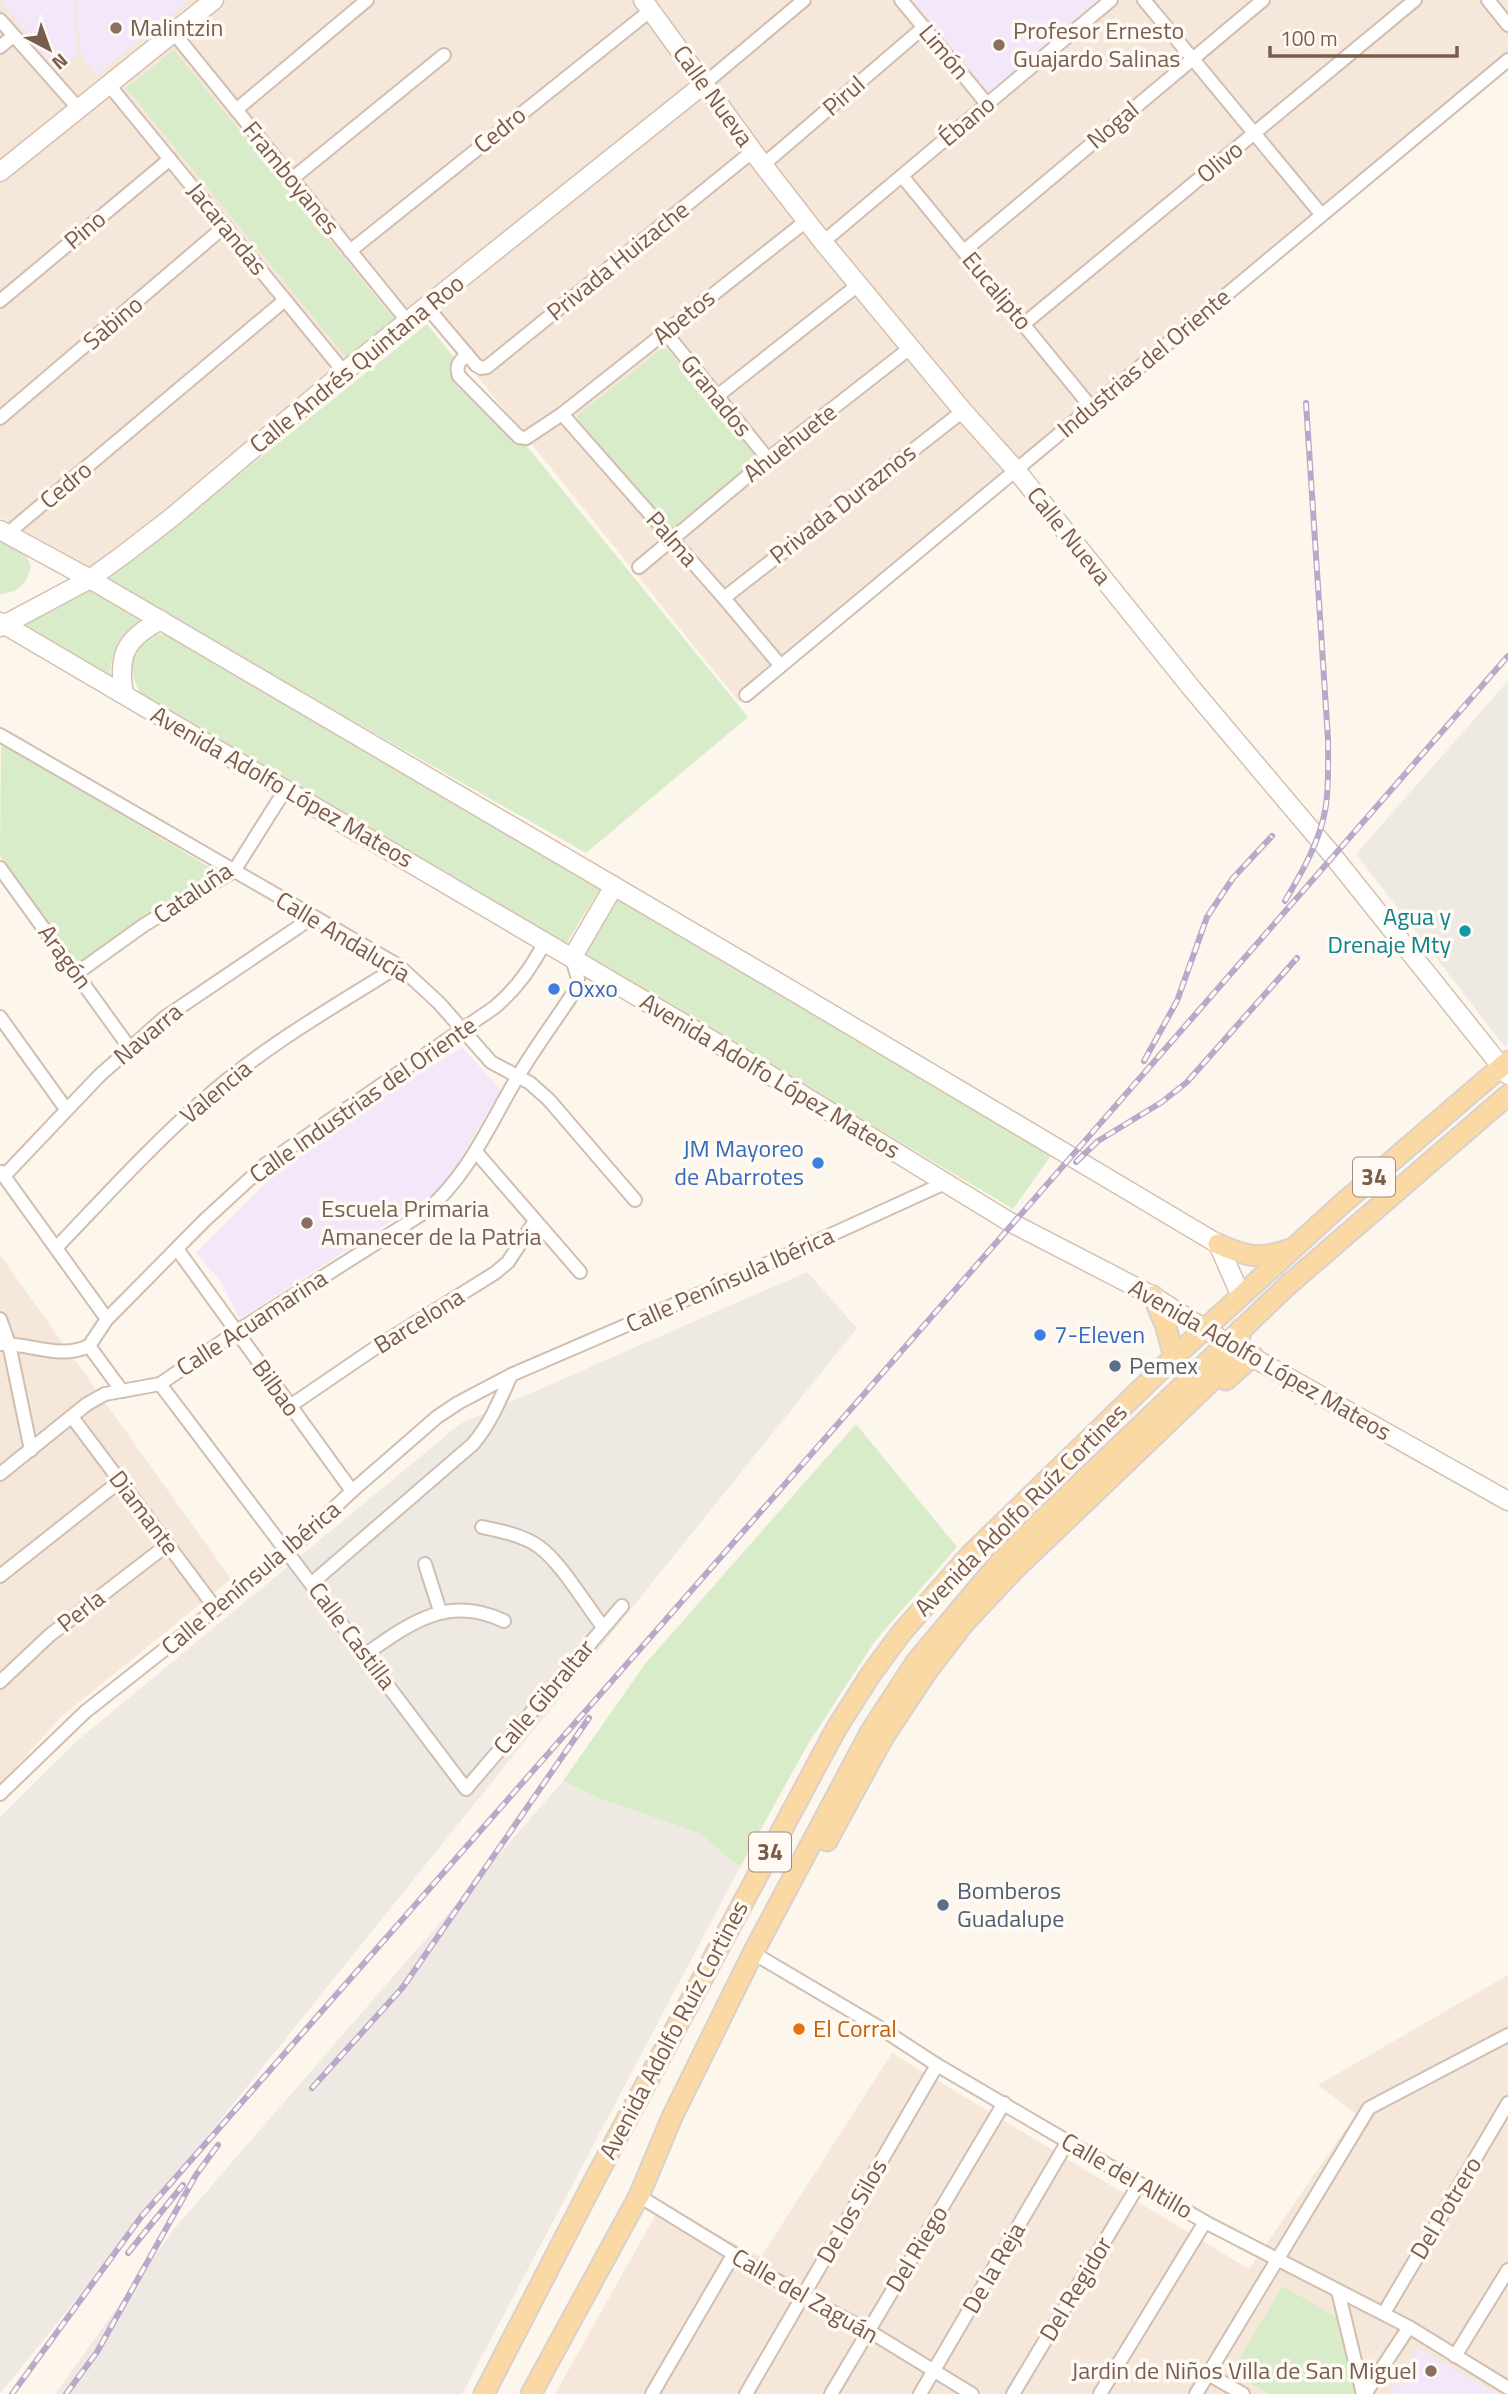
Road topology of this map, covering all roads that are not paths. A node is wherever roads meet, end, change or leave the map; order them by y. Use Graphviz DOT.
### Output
graph roads {
  1 [pos="367,0"];
  2 [pos="901,0"];
  3 [pos="1111,0"];
  4 [pos="1144,0"];
  5 [pos="1263,0"];
  6 [pos="1415,0"];
  7 [pos="1488,0"];
  8 [pos="800,1"];
  9 [pos="207,2"];
  10 [pos="647,5"];
  11 [pos="0,20"];
  12 [pos="1508,25"];
  13 [pos="924,27"];
  14 [pos="174,33"];
  15 [pos="13,36"];
  16 [pos="0,47"];
  17 [pos="444,55"];
  18 [pos="1192,58"];
  19 [pos="1508,60"];
  20 [pos="704,84"];
  21 [pos="109,85"];
  22 [pos="987,104"];
  23 [pos="79,109"];
  24 [pos="236,110"];
  25 [pos="1255,133"];
  26 [pos="758,158"];
  27 [pos="170,159"];
  28 [pos="0,173"];
  29 [pos="902,176"];
  30 [pos="293,178"];
  31 [pos="1321,214"];
  32 [pos="806,220"];
  33 [pos="225,226"];
  34 [pos="823,242"];
  35 [pos="350,251"];
  36 [pos="964,251"];
  37 [pos="858,285"];
  38 [pos="285,300"];
  39 [pos="0,301"];
  40 [pos="427,307"];
  41 [pos="408,322"];
  42 [pos="1024,323"];
  43 [pos="665,332"];
  44 [pos="910,348"];
  45 [pos="467,354"];
  46 [pos="344,372"];
  47 [pos="716,397"];
  48 [pos="1091,407"];
  49 [pos="962,411"];
  50 [pos="562,415"];
  51 [pos="0,418"];
  52 [pos="768,459"];
  53 [pos="1016,470"];
  54 [pos="3,532"];
  55 [pos="672,539"];
  56 [pos="639,567"];
  57 [pos="90,579"];
  58 [pos="724,598"];
  59 [pos="161,620"];
  60 [pos="2,624"];
  61 [pos="780,665"];
  62 [pos="124,694"];
  63 [pos="746,695"];
  64 [pos="0,735"];
  65 [pos="285,790"];
  66 [pos="0,868"];
  67 [pos="234,872"];
  68 [pos="614,886"];
  69 [pos="313,917"];
  70 [pos="545,942"];
  71 [pos="572,958"];
  72 [pos="399,966"];
  73 [pos="77,973"];
  74 [pos="0,1017"];
  75 [pos="463,1029"];
  76 [pos="129,1047"];
  77 [pos="1506,1068"];
  78 [pos="517,1077"];
  79 [pos="1508,1096"];
  80 [pos="66,1109"];
  81 [pos="476,1152"];
  82 [pos="2,1173"];
  83 [pos="947,1182"];
  84 [pos="635,1200"];
  85 [pos="535,1221"];
  86 [pos="1218,1244"];
  87 [pos="56,1248"];
  88 [pos="1294,1248"];
  89 [pos="177,1249"];
  90 [pos="580,1272"];
  91 [pos="1153,1296"];
  92 [pos="1241,1297"];
  93 [pos="0,1319"];
  94 [pos="107,1319"];
  95 [pos="1203,1329"];
  96 [pos="236,1332"];
  97 [pos="4,1344"];
  98 [pos="1240,1345"];
  99 [pos="89,1346"];
  100 [pos="1174,1357"];
  101 [pos="511,1375"];
  102 [pos="160,1384"];
  103 [pos="122,1391"];
  104 [pos="290,1406"];
  105 [pos="72,1417"];
  106 [pos="31,1450"];
  107 [pos="0,1474"];
  108 [pos="120,1481"];
  109 [pos="352,1491"];
  110 [pos="1508,1501"];
  111 [pos="482,1527"];
  112 [pos="167,1545"];
  113 [pos="288,1553"];
  114 [pos="425,1564"];
  115 [pos="0,1576"];
  116 [pos="312,1583"];
  117 [pos="622,1605"];
  118 [pos="216,1609"];
  119 [pos="440,1611"];
  120 [pos="504,1621"];
  121 [pos="603,1627"];
  122 [pos="366,1654"];
  123 [pos="0,1682"];
  124 [pos="467,1790"];
  125 [pos="0,1794"];
  126 [pos="755,1949"];
  127 [pos="1508,2035"];
  128 [pos="937,2065"];
  129 [pos="1004,2103"];
  130 [pos="1508,2104"];
  131 [pos="1068,2141"];
  132 [pos="1139,2184"];
  133 [pos="639,2196"];
  134 [pos="1205,2222"];
  135 [pos="733,2255"];
  136 [pos="1277,2259"];
  137 [pos="1508,2270"];
  138 [pos="1338,2291"];
  139 [pos="802,2296"];
  140 [pos="1384,2313"];
  141 [pos="1409,2327"];
  142 [pos="869,2331"];
  143 [pos="1455,2356"];
  144 [pos="933,2371"];
  145 [pos="1208,2374"];
  146 [pos="1508,2388"];
  147 [pos="484,2394"];
  148 [pos="531,2394"];
  149 [pos="652,2394"];
  150 [pos="746,2394"];
  151 [pos="831,2394"];
  152 [pos="920,2394"];
  153 [pos="972,2394"];
  154 [pos="1013,2394"];
  155 [pos="1100,2394"];
  156 [pos="1196,2394"];
  157 [pos="1243,2394"];
  158 [pos="1364,2394"];
  1 -- 24 [label="street"];
  2 -- 13 [label="street, Limón"];
  3 -- 22 [label="street, Ébano"];
  4 -- 18 [label="street"];
  5 -- 18 [label="street, Nogal"];
  6 -- 25 [label="street, Olivo"];
  7 -- 12 [label="street"];
  8 -- 20 [label="street"];
  9 -- 14 [label="main road"];
  10 -- 20 [label="main road, Calle Nueva"];
  10 -- 35 [label="street, Cedro"];
  11 -- 15 [label="street"];
  13 -- 22 [label="street, Limón"];
  13 -- 26 [label="street, Pirul"];
  14 -- 21 [label="main road"];
  14 -- 24 [label="street, Framboyanes"];
  15 -- 16 [label="street"];
  15 -- 23 [label="street"];
  17 -- 30 [label="street"];
  18 -- 25 [label="street"];
  18 -- 36 [label="street, Nogal"];
  19 -- 31 [label="street, Industrias del Oriente"];
  20 -- 26 [label="main road, Calle Nueva"];
  20 -- 40 [label="main road, Calle Andrés Quintana Roo"];
  21 -- 23 [label="main road"];
  21 -- 27 [label="street, Jacarandas"];
  22 -- 29 [label="street, Ébano"];
  23 -- 28 [label="main road"];
  24 -- 30 [label="street, Framboyanes"];
  25 -- 31 [label="street"];
  25 -- 42 [label="street, Olivo"];
  26 -- 32 [label="main road, Calle Nueva"];
  26 -- 45 [label="street, Privada Huizache"];
  27 -- 33 [label="street, Jacarandas"];
  27 -- 39 [label="street, Pino"];
  29 -- 34 [label="street, Ébano"];
  29 -- 36 [label="street, Eucalipto"];
  30 -- 35 [label="street, Framboyanes"];
  31 -- 48 [label="street, Industrias del Oriente"];
  32 -- 34 [label="main road, Calle Nueva"];
  32 -- 43 [label="street, Abetos"];
  33 -- 38 [label="street, Jacarandas"];
  33 -- 51 [label="street, Sabino"];
  34 -- 37 [label="main road, Calle Nueva"];
  35 -- 41 [label="street, Framboyanes"];
  36 -- 42 [label="street, Eucalipto"];
  37 -- 44 [label="main road, Calle Nueva"];
  37 -- 47 [label="street"];
  38 -- 46 [label="street, Jacarandas"];
  38 -- 54 [label="street, Cedro"];
  40 -- 41 [label="main road, Calle Andrés Quintana Roo"];
  40 -- 45 [label="street"];
  41 -- 46 [label="main road, Calle Andrés Quintana Roo"];
  42 -- 48 [label="street, Eucalipto"];
  43 -- 47 [label="street, Granados"];
  43 -- 50 [label="street, Abetos"];
  44 -- 49 [label="main road, Calle Nueva"];
  44 -- 52 [label="street, Ahuehuete"];
  45 -- 50 [label="street, Abetos"];
  46 -- 57 [label="main road, Calle Andrés Quintana Roo"];
  47 -- 52 [label="street, Granados"];
  48 -- 53 [label="street, Industrias del Oriente"];
  49 -- 53 [label="main road, Calle Nueva"];
  49 -- 58 [label="street, Privada Duraznos"];
  50 -- 55 [label="street, Palma"];
  52 -- 55 [label="street, Ahuehuete"];
  53 -- 61 [label="street, Industrias del Oriente"];
  53 -- 77 [label="main road, Calle Nueva"];
  54 -- 57 [label="main road"];
  55 -- 56 [label="street, Ahuehuete"];
  55 -- 58 [label="street, Palma"];
  57 -- 59 [label="main road"];
  57 -- 60 [label="main road, Calle Andrés Quintana Roo"];
  58 -- 61 [label="street, Palma"];
  59 -- 62 [label="main road"];
  59 -- 68 [label="main road"];
  60 -- 62 [label="main road, Avenida Adolfo López Mateos"];
  61 -- 63 [label="street, Industrias del Oriente"];
  62 -- 65 [label="main road, Avenida Adolfo López Mateos"];
  64 -- 67 [label="street, Calle Andalucía"];
  65 -- 67 [label="street, Cataluña"];
  65 -- 70 [label="main road, Avenida Adolfo López Mateos"];
  66 -- 73 [label="street, Aragón"];
  67 -- 69 [label="street, Calle Andalucía"];
  67 -- 73 [label="street, Cataluña"];
  68 -- 71 [label="main road"];
  68 -- 86 [label="main road"];
  69 -- 72 [label="street, Calle Andalucía"];
  69 -- 76 [label="street, Navarra"];
  70 -- 71 [label="main road, Avenida Adolfo López Mateos"];
  70 -- 75 [label="street, Calle Industrias del Oriente"];
  71 -- 78 [label="street, Calle Acuamarina"];
  71 -- 83 [label="main road, Avenida Adolfo López Mateos"];
  72 -- 75 [label="street, Calle Andalucía"];
  72 -- 87 [label="street, Valencia"];
  73 -- 76 [label="street, Aragón"];
  74 -- 80 [label="street"];
  75 -- 78 [label="street, Calle Andalucía"];
  75 -- 89 [label="street, Calle Industrias del Oriente"];
  76 -- 80 [label="street, Navarra"];
  77 -- 88 [label="main road, Avenida Adolfo Ruíz Cortines / 34"];
  78 -- 81 [label="street, Calle Acuamarina"];
  78 -- 84 [label="street, Calle Andalucía"];
  79 -- 98 [label="main road, Avenida Adolfo Ruíz Cortines / 34"];
  80 -- 82 [label="street, Navarra"];
  81 -- 85 [label="street"];
  81 -- 96 [label="street, Calle Acuamarina"];
  82 -- 87 [label="street"];
  83 -- 91 [label="main road, Avenida Adolfo López Mateos"];
  83 -- 101 [label="street, Calle Península Ibérica"];
  85 -- 90 [label="street"];
  85 -- 104 [label="street, Barcelona"];
  86 -- 88 [label="main road"];
  86 -- 92 [label="main road, Avenida Adolfo López Mateos"];
  87 -- 94 [label="street"];
  88 -- 92 [label="main road, Avenida Adolfo Ruíz Cortines / 34"];
  89 -- 94 [label="street, Calle Industrias del Oriente"];
  89 -- 96 [label="street, Bilbao"];
  91 -- 95 [label="main road, Avenida Adolfo López Mateos"];
  91 -- 100 [label="main road"];
  92 -- 95 [label="main road, Avenida Adolfo Ruíz Cortines / 34"];
  92 -- 98 [label="main road"];
  93 -- 97 [label="street"];
  94 -- 99 [label="street, Calle Industrias del Oriente"];
  95 -- 98 [label="main road, Avenida Adolfo López Mateos"];
  95 -- 100 [label="main road, Avenida Adolfo Ruíz Cortines / 34"];
  96 -- 102 [label="street, Calle Acuamarina"];
  96 -- 104 [label="street, Bilbao"];
  97 -- 99 [label="street"];
  97 -- 106 [label="street"];
  98 -- 110 [label="main road, Avenida Adolfo López Mateos"];
  98 -- 126 [label="main road, Avenida Adolfo Ruíz Cortines / 34"];
  98 -- 126 [label="main road, Avenida Adolfo Ruíz Cortines / 34"];
  99 -- 103 [label="street"];
  100 -- 147 [label="main road, Avenida Adolfo Ruíz Cortines / 34"];
  101 -- 109 [label="street, Calle Península Ibérica"];
  101 -- 116 [label="street, Calle Península Ibérica"];
  102 -- 103 [label="street, Calle Acuamarina"];
  102 -- 113 [label="street, Calle Castilla"];
  103 -- 105 [label="street, Calle Acuamarina"];
  104 -- 109 [label="street, Bilbao"];
  105 -- 106 [label="street, Calle Acuamarina"];
  105 -- 108 [label="street, Diamante"];
  106 -- 107 [label="street, Calle Acuamarina"];
  108 -- 112 [label="street, Diamante"];
  108 -- 115 [label="street"];
  109 -- 113 [label="street, Calle Península Ibérica"];
  111 -- 121 [label="street"];
  112 -- 118 [label="street, Diamante"];
  112 -- 123 [label="street, Perla"];
  113 -- 116 [label="street, Calle Castilla"];
  113 -- 118 [label="street, Calle Península Ibérica"];
  114 -- 119 [label="street"];
  116 -- 122 [label="street, Calle Castilla"];
  117 -- 121 [label="street, Calle Gibraltar"];
  118 -- 125 [label="street, Calle Península Ibérica"];
  119 -- 120 [label="street"];
  119 -- 122 [label="street"];
  121 -- 124 [label="street, Calle Gibraltar"];
  122 -- 124 [label="street, Calle Castilla"];
  126 -- 128 [label="street, Calle del Altillo"];
  126 -- 133 [label="main road, Avenida Adolfo Ruíz Cortines / 34"];
  127 -- 136 [label="street"];
  128 -- 129 [label="street, Calle del Altillo"];
  128 -- 139 [label="street, De los Silos"];
  129 -- 131 [label="street, Calle del Altillo"];
  129 -- 142 [label="street, Del Riego"];
  130 -- 140 [label="street, Del Potrero"];
  131 -- 132 [label="street, Calle del Altillo"];
  131 -- 144 [label="street, De la Reja"];
  132 -- 134 [label="street, Calle del Altillo"];
  132 -- 154 [label="street, Del Regidor"];
  133 -- 135 [label="street, Calle del Zaguán"];
  133 -- 148 [label="main road, Avenida Adolfo Ruíz Cortines / 34"];
  134 -- 136 [label="street, Calle del Altillo"];
  134 -- 155 [label="street"];
  135 -- 139 [label="street, Calle del Zaguán"];
  135 -- 149 [label="street"];
  136 -- 138 [label="street, Calle del Altillo"];
  136 -- 145 [label="street"];
  137 -- 143 [label="street"];
  138 -- 140 [label="street, Calle del Altillo"];
  138 -- 158 [label="street"];
  139 -- 142 [label="street, Calle del Zaguán"];
  139 -- 150 [label="street, De los Silos"];
  140 -- 141 [label="street, Calle del Altillo"];
  141 -- 143 [label="street, Calle del Altillo"];
  141 -- 158 [label="street"];
  142 -- 144 [label="street, Calle del Zaguán"];
  142 -- 151 [label="street, Del Riego"];
  143 -- 146 [label="street, Calle del Altillo"];
  144 -- 152 [label="street, De la Reja"];
  144 -- 153 [label="street, Calle del Zaguán"];
  145 -- 156 [label="street"];
  145 -- 157 [label="street"];
}
